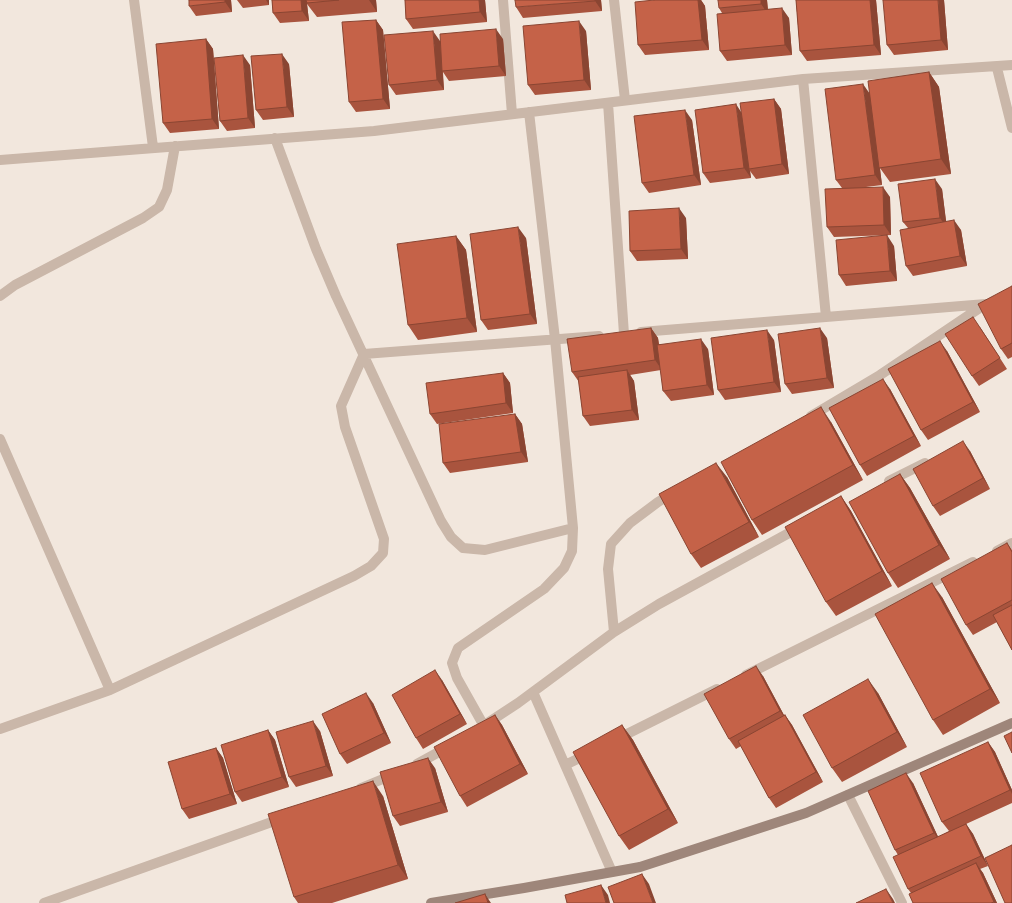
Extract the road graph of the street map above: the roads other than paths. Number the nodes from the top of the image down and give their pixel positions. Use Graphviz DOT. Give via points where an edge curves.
graph roads {
  1 [pos="134,0"];
  2 [pos="503,0"];
  3 [pos="614,0"];
  4 [pos="1012,65"];
  5 [pos="997,68"];
  6 [pos="803,79"];
  7 [pos="625,100"];
  8 [pos="608,103"];
  9 [pos="529,112"];
  10 [pos="512,114"];
  11 [pos="1012,128"];
  12 [pos="275,138"];
  13 [pos="175,146"];
  14 [pos="153,147"];
  15 [pos="0,160"];
  16 [pos="0,296"];
  17 [pos="826,317"];
  18 [pos="616,334"];
  19 [pos="555,339"];
  20 [pos="364,354"];
  21 [pos="799,423"];
  22 [pos="0,439"];
  23 [pos="937,457"];
  24 [pos="882,485"];
  25 [pos="685,487"];
  26 [pos="812,521"];
  27 [pos="573,528"];
  28 [pos="1012,543"];
  29 [pos="614,632"];
  30 [pos="110,690"];
  31 [pos="533,692"];
  32 [pos="1012,723"];
  33 [pos="0,729"];
  34 [pos="457,742"];
  35 [pos="565,765"];
  36 [pos="353,791"];
  37 [pos="848,795"];
  38 [pos="296,813"];
  39 [pos="612,872"];
  40 [pos="44,903"];
  41 [pos="431,903"];
  42 [pos="902,903"];
  1 -- 14 [label="street"];
  2 -- 10 [label="street"];
  3 -- 7 [label="street"];
  4 -- 5 [label="street"];
  5 -- 6 [label="street"];
  5 -- 11 [label="street"];
  6 -- 7 [label="street"];
  6 -- 17 [label="street"];
  7 -- 8 [label="street"];
  8 -- 9 [label="street"];
  8 -- 18 [label="street"];
  9 -- 10 [label="street"];
  9 -- 19 [label="street"];
  10 -- 12 [label="street" via="374,131"];
  12 -- 13 [label="street"];
  12 -- 20 [label="street" via="316,249"];
  13 -- 14 [label="street"];
  13 -- 16 [label="street" via="167,190 159,206 143,218 15,285"];
  14 -- 15 [label="street"];
  17 -- 18 [label="street"];
  17 -- 21 [label="street" via="989,302 880,375"];
  18 -- 19 [label="street"];
  19 -- 20 [label="street"];
  19 -- 27 [label="street"];
  20 -- 27 [label="street" via="441,521 450,537 463,548 491,549"];
  20 -- 30 [label="street" via="341,406 345,427 384,539 384,553 371,566 354,576"];
  22 -- 30 [label="street"];
  23 -- 24 [label="street"];
  25 -- 29 [label="street" via="658,502 630,523 611,544 608,569"];
  26 -- 29 [label="street" via="659,604"];
  27 -- 31 [label="street" via="572,551 564,568 544,589 458,648 452,663 480,728"];
  28 -- 35 [label="street"];
  29 -- 31 [label="street"];
  30 -- 33 [label="street"];
  31 -- 35 [label="street"];
  32 -- 37 [label="street"];
  34 -- 36 [label="street" via="406,769"];
  35 -- 39 [label="street"];
  37 -- 39 [label="street" via="806,813 640,867"];
  37 -- 42 [label="street"];
  38 -- 40 [label="street"];
  39 -- 41 [label="street"];
}
